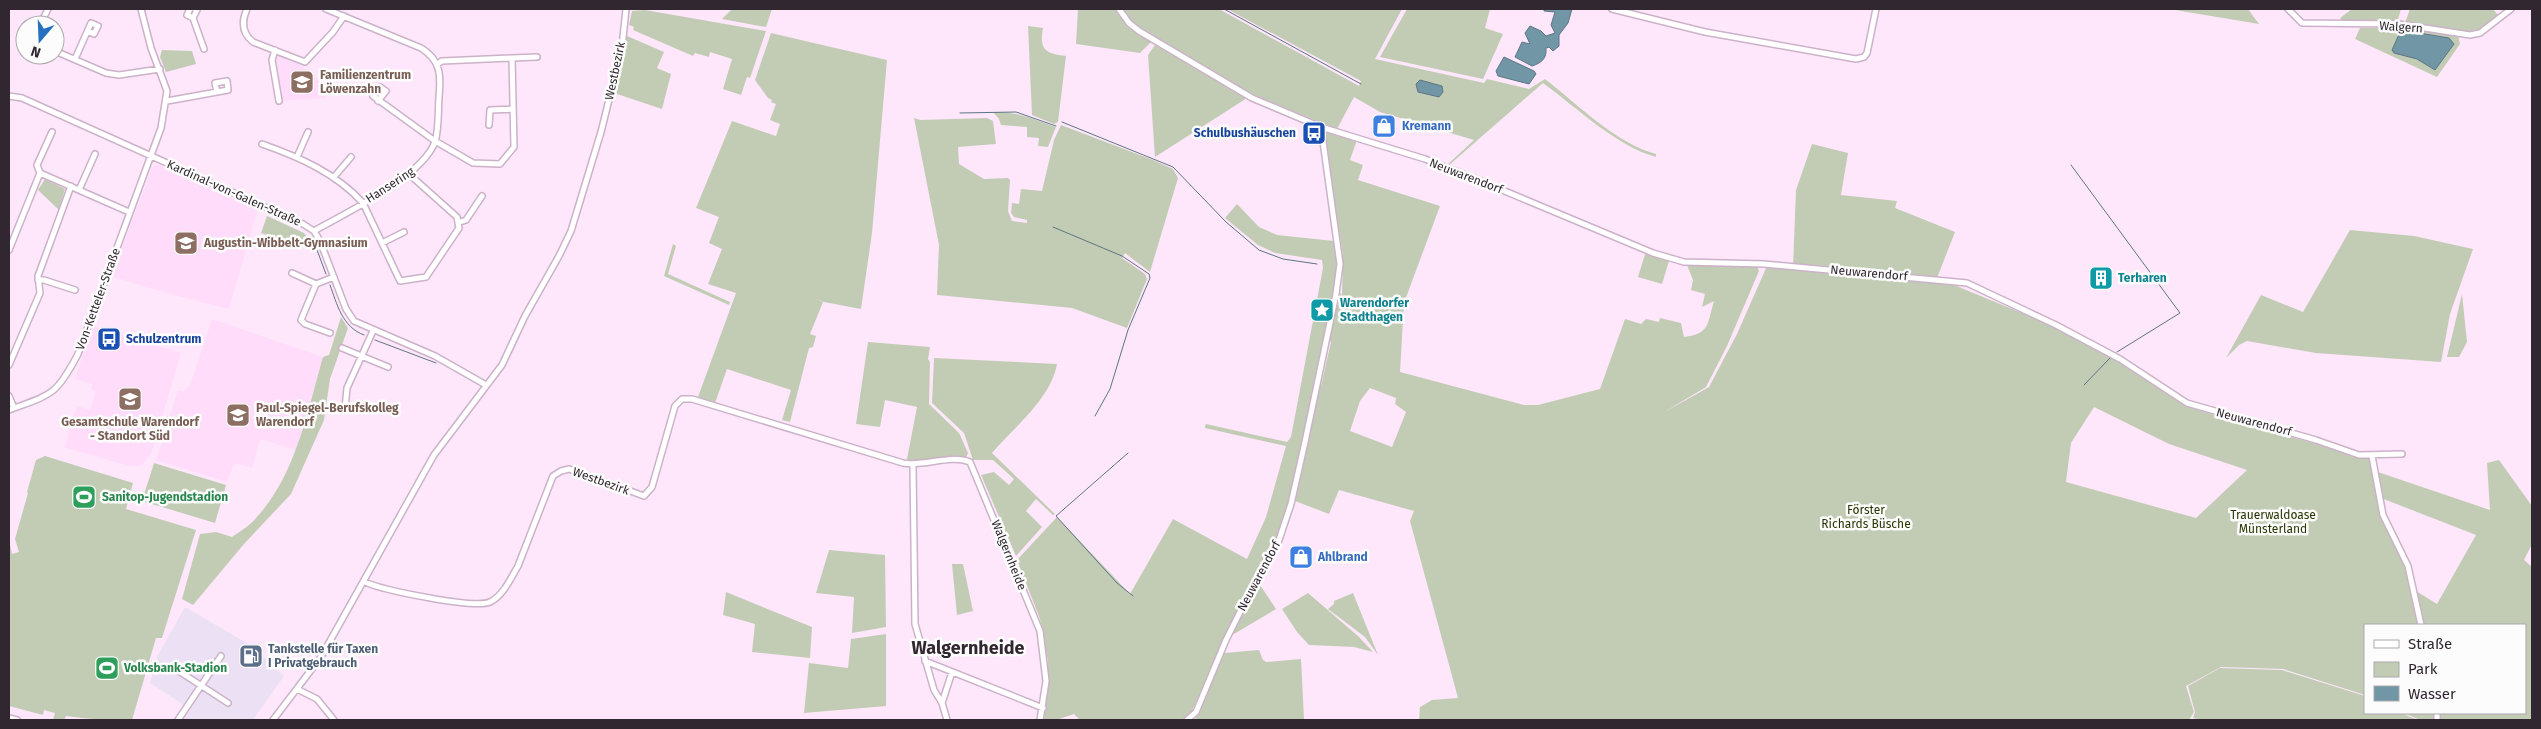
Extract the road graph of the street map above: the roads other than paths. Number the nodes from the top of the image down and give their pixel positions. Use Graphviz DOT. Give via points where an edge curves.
graph roads {
  1 [pos="142,9"];
  2 [pos="190,9"];
  3 [pos="195,9"];
  4 [pos="247,9"];
  5 [pos="326,9"];
  6 [pos="626,9"];
  7 [pos="1119,9"];
  8 [pos="1612,9"];
  9 [pos="1876,9"];
  10 [pos="2288,9"];
  11 [pos="2511,9"];
  12 [pos="344,16"];
  13 [pos="193,18"];
  14 [pos="88,31"];
  15 [pos="204,49"];
  16 [pos="275,50"];
  17 [pos="65,55"];
  18 [pos="537,57"];
  19 [pos="512,58"];
  20 [pos="75,59"];
  21 [pos="437,64"];
  22 [pos="160,69"];
  23 [pos="217,92"];
  24 [pos="9,96"];
  25 [pos="166,101"];
  26 [pos="378,101"];
  27 [pos="279,102"];
  28 [pos="513,109"];
  29 [pos="489,125"];
  30 [pos="1321,127"];
  31 [pos="52,132"];
  32 [pos="308,132"];
  33 [pos="435,141"];
  34 [pos="262,144"];
  35 [pos="95,154"];
  36 [pos="150,155"];
  37 [pos="297,157"];
  38 [pos="351,157"];
  39 [pos="40,173"];
  40 [pos="410,175"];
  41 [pos="334,177"];
  42 [pos="71,186"];
  43 [pos="79,190"];
  44 [pos="482,196"];
  45 [pos="363,203"];
  46 [pos="129,212"];
  47 [pos="460,222"];
  48 [pos="314,231"];
  49 [pos="404,232"];
  50 [pos="382,243"];
  51 [pos="9,250"];
  52 [pos="292,273"];
  53 [pos="334,277"];
  54 [pos="38,280"];
  55 [pos="316,284"];
  56 [pos="75,290"];
  57 [pos="373,331"];
  58 [pos="330,333"];
  59 [pos="342,348"];
  60 [pos="361,356"];
  61 [pos="9,365"];
  62 [pos="388,367"];
  63 [pos="486,385"];
  64 [pos="9,396"];
  65 [pos="345,408"];
  66 [pos="12,409"];
  67 [pos="2402,454"];
  68 [pos="2372,456"];
  69 [pos="903,463"];
  70 [pos="913,465"];
  71 [pos="365,582"];
  72 [pos="2421,624"];
  73 [pos="221,656"];
  74 [pos="925,661"];
  75 [pos="174,668"];
  76 [pos="952,672"];
  77 [pos="201,685"];
  78 [pos="297,690"];
  79 [pos="228,703"];
  80 [pos="942,703"];
  81 [pos="1043,708"];
  82 [pos="9,718"];
  83 [pos="17,720"];
  84 [pos="178,720"];
  85 [pos="273,720"];
  86 [pos="334,720"];
  87 [pos="947,720"];
  88 [pos="1040,720"];
  89 [pos="1187,720"];
  1 -- 22 [label="street" via="148,41"];
  2 -- 13 [label="street" via="187,15"];
  3 -- 13 [label="street"];
  4 -- 16 [label="street" via="242,20 246,36"];
  5 -- 12 [label="street"];
  6 -- 63 [label="street, Westbezirk" via="622,47 571,231 502,365"];
  7 -- 30 [label="street, Neuwarendorf" via="1139,31 1232,87"];
  8 -- 9 [label="street" via="1705,32 1856,59 1867,53"];
  10 -- 11 [label="street, Walgern" via="2302,24 2400,24 2470,35 2480,33"];
  12 -- 16 [label="street" via="334,32 305,62"];
  12 -- 21 [label="street" via="421,48 432,54"];
  13 -- 15 [label="street"];
  14 -- 20 [label="street"];
  16 -- 27 [label="street" via="272,60"];
  17 -- 20 [label="street"];
  18 -- 19 [label="street"];
  19 -- 21 [label="street" via="442,61"];
  19 -- 28 [label="street"];
  20 -- 22 [label="street" via="106,73 119,75"];
  21 -- 33 [label="street, Hansering" via="441,77"];
  22 -- 25 [label="street" via="167,91"];
  23 -- 25 [label="street"];
  24 -- 36 [label="street, Kardinal-von-Galen-Straße" via="22,98"];
  25 -- 36 [label="street" via="161,128"];
  26 -- 33 [label="street"];
  28 -- 29 [label="street" via="490,110"];
  28 -- 33 [label="street" via="514,147 500,164 473,163"];
  30 -- 68 [label="street, Neuwarendorf" via="1425,159 1645,250 1684,262 1764,264 1967,283 2118,357 2187,403 2351,453"];
  30 -- 89 [label="street, Neuwarendorf" via="1340,264 1293,495 1277,546 1230,632 1196,712"];
  31 -- 39 [label="street" via="37,165"];
  32 -- 37 [label="street"];
  33 -- 40 [label="street, Hansering" via="426,158"];
  34 -- 37 [label="street"];
  35 -- 43 [label="street"];
  36 -- 46 [label="street, Von-Ketteler-Straße"];
  36 -- 48 [label="street, Kardinal-von-Galen-Straße" via="291,217"];
  37 -- 41 [label="street"];
  38 -- 41 [label="street"];
  39 -- 42 [label="street"];
  39 -- 51 [label="street"];
  40 -- 45 [label="street, Hansering"];
  40 -- 47 [label="street"];
  41 -- 45 [label="street"];
  42 -- 43 [label="street"];
  42 -- 54 [label="street"];
  43 -- 46 [label="street"];
  44 -- 47 [label="street" via="466,220"];
  45 -- 48 [label="street, Hansering"];
  45 -- 50 [label="street"];
  46 -- 66 [label="street, Von-Ketteler-Straße" via="78,354 63,382 49,394"];
  47 -- 50 [label="street" via="426,277 400,281"];
  48 -- 53 [label="street, Kardinal-von-Galen-Straße"];
  49 -- 50 [label="street"];
  52 -- 55 [label="street"];
  53 -- 55 [label="street"];
  53 -- 57 [label="street, Kardinal-von-Galen-Straße" via="354,321"];
  54 -- 56 [label="street"];
  54 -- 61 [label="street" via="40,293"];
  55 -- 58 [label="street" via="302,320 304,324"];
  57 -- 60 [label="street"];
  57 -- 63 [label="street, Kardinal-von-Galen-Straße" via="435,356"];
  59 -- 60 [label="street"];
  60 -- 62 [label="street"];
  60 -- 65 [label="street" via="347,388"];
  63 -- 71 [label="street, Westbezirk" via="428,464"];
  64 -- 66 [label="street"];
  67 -- 68 [label="street, Neuwarendorf"];
  68 -- 72 [label="street" via="2383,515 2408,566"];
  69 -- 70 [label="street, Walgernheide"];
  69 -- 71 [label="street, Westbezirk" via="687,398 675,406 652,487 644,496 578,471 566,469 554,476 518,566 494,600 487,604 473,604 406,593"];
  70 -- 74 [label="street" via="915,624"];
  70 -- 81 [label="street, Walgernheide" via="950,460 970,462 1040,631 1046,681"];
  71 -- 78 [label="street, Westbezirk" via="317,664"];
  73 -- 77 [label="street"];
  74 -- 76 [label="street"];
  74 -- 80 [label="street" via="934,690"];
  75 -- 77 [label="street"];
  76 -- 80 [label="street"];
  76 -- 81 [label="street"];
  77 -- 79 [label="street"];
  77 -- 84 [label="street"];
  78 -- 85 [label="street, Westbezirk"];
  78 -- 86 [label="street" via="317,699"];
  80 -- 87 [label="street"];
  81 -- 88 [label="street, Walgernheide"];
  82 -- 83 [label="street"];
}
